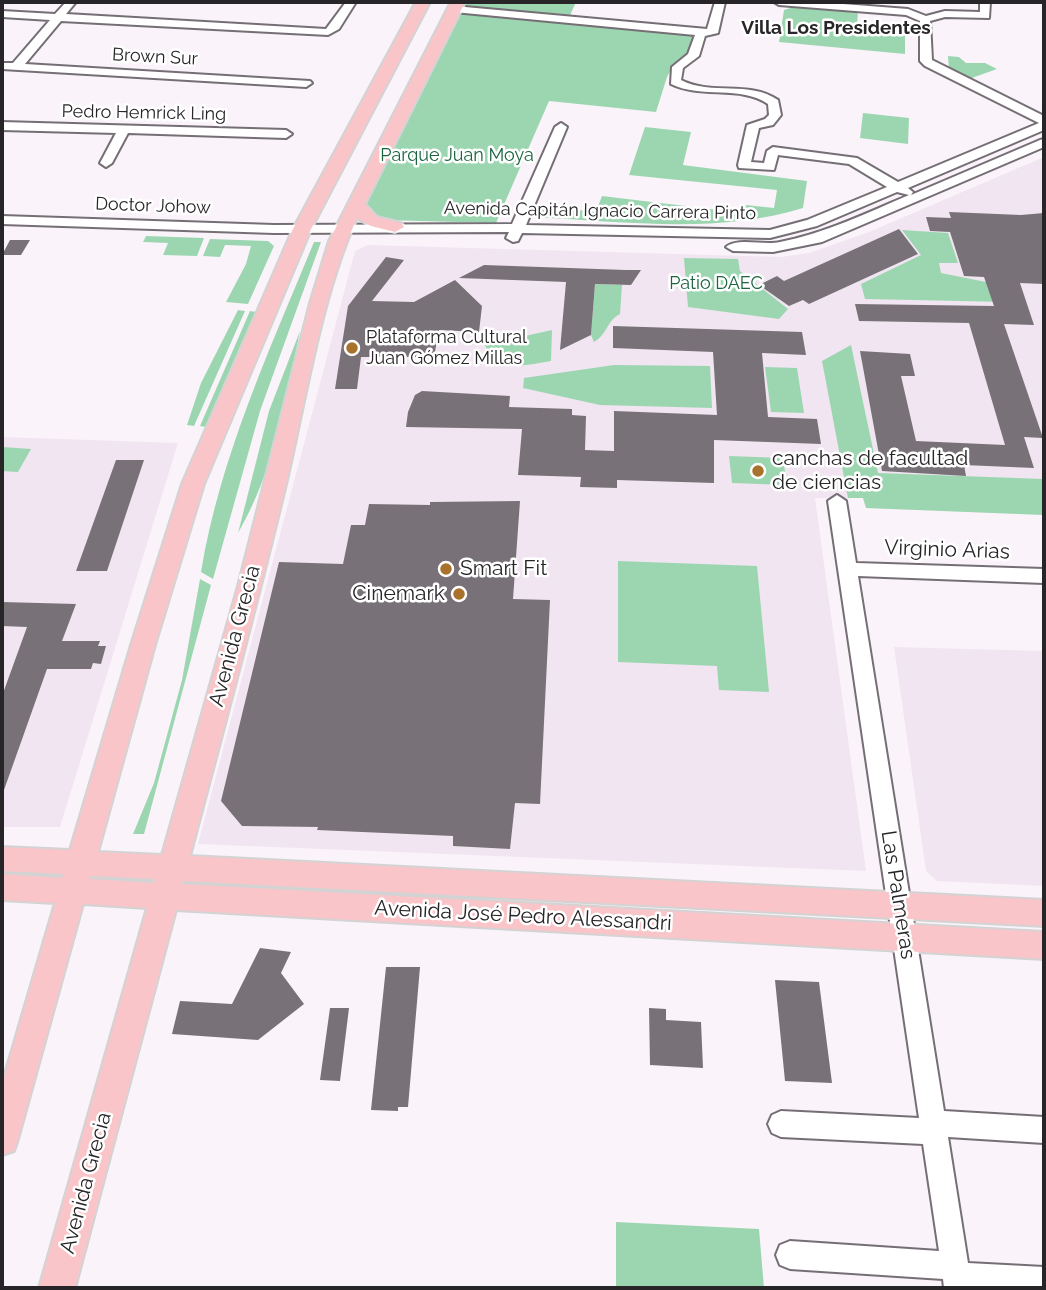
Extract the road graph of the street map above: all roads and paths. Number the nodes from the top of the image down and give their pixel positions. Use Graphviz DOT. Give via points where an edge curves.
graph roads {
  1 [pos="71,2"];
  2 [pos="351,2"];
  3 [pos="424,2"];
  4 [pos="720,2"];
  5 [pos="985,2"];
  6 [pos="786,5"];
  7 [pos="882,5"];
  8 [pos="456,6"];
  9 [pos="2,13"];
  10 [pos="58,17"];
  11 [pos="925,19"];
  12 [pos="701,32"];
  13 [pos="2,66"];
  14 [pos="16,67"];
  15 [pos="306,83"];
  16 [pos="1044,123"];
  17 [pos="561,127"];
  18 [pos="4,130"];
  19 [pos="124,130"];
  20 [pos="286,134"];
  21 [pos="1044,143"];
  22 [pos="106,163"];
  23 [pos="897,187"];
  24 [pos="916,197"];
  25 [pos="356,203"];
  26 [pos="2,220"];
  27 [pos="395,226"];
  28 [pos="302,229"];
  29 [pos="343,230"];
  30 [pos="515,234"];
  31 [pos="837,501"];
  32 [pos="848,569"];
  33 [pos="1044,576"];
  34 [pos="2,859"];
  35 [pos="77,877"];
  36 [pos="169,882"];
  37 [pos="2,887"];
  38 [pos="899,907"];
  39 [pos="1044,914"];
  40 [pos="904,938"];
  41 [pos="1044,946"];
  42 [pos="780,1124"];
  43 [pos="933,1127"];
  44 [pos="1044,1130"];
  45 [pos="2,1139"];
  46 [pos="790,1255"];
  47 [pos="956,1277"];
  48 [pos="1044,1282"];
  49 [pos="57,1288"];
  1 -- 10 [label="street"];
  2 -- 10 [label="street" via="328,32"];
  3 -- 28 [label="main road"];
  4 -- 12 [label="street" via="712,33"];
  5 -- 11 [label="street" via="985,16 945,14"];
  6 -- 7 [label="street"];
  7 -- 11 [label="street"];
  8 -- 12 [label="street"];
  8 -- 25 [label="main road, Avenida Grecia"];
  9 -- 10 [label="street"];
  10 -- 14 [label="street"];
  11 -- 16 [label="street" via="929,64"];
  12 -- 23 [label="street" via="693,56 678,66 675,82 687,88 761,95 775,103 775,115 769,122 753,125 744,164 769,167 773,151 847,160"];
  13 -- 14 [label="street, Brown Sur"];
  14 -- 15 [label="street, Brown Sur"];
  16 -- 23 [label="street, Avenida Capitán Ignacio Carrera Pinto"];
  17 -- 30 [label="street"];
  18 -- 19 [label="street, Pedro Hemrick Ling"];
  19 -- 20 [label="street, Pedro Hemrick Ling"];
  19 -- 22 [label="street"];
  21 -- 24 [label="street, Avenida Capitán Ignacio Carrera Pinto"];
  23 -- 24 [label="street"];
  23 -- 30 [label="street, Avenida Capitán Ignacio Carrera Pinto" via="805,226 770,234"];
  24 -- 30 [label="street, Avenida Capitán Ignacio Carrera Pinto" via="817,239 786,246"];
  25 -- 27 [label="main road" via="367,218"];
  25 -- 29 [label="main road, Avenida Grecia"];
  26 -- 28 [label="street, Doctor Johow"];
  27 -- 29 [label="street, Avenida Capitán Ignacio Carrera Pinto"];
  27 -- 30 [label="street, Avenida Capitán Ignacio Carrera Pinto"];
  28 -- 29 [label="street, Avenida Capitán Ignacio Carrera Pinto"];
  28 -- 35 [label="main road" via="193,484"];
  29 -- 30 [label="street, Avenida Capitán Ignacio Carrera Pinto"];
  29 -- 36 [label="main road, Avenida Grecia" via="316,316 250,586"];
  31 -- 32 [label="street, Las Palmeras"];
  32 -- 33 [label="street, Virginio Arias"];
  32 -- 38 [label="street, Las Palmeras"];
  34 -- 35 [label="main road, Avenida José Pedro Alessandri"];
  35 -- 36 [label="main road, Avenida José Pedro Alessandri"];
  35 -- 37 [label="main road, Avenida José Pedro Alessandri"];
  35 -- 45 [label="main road"];
  36 -- 38 [label="main road, Avenida José Pedro Alessandri"];
  36 -- 40 [label="main road, Avenida José Pedro Alessandri"];
  36 -- 49 [label="main road, Avenida Grecia"];
  38 -- 39 [label="main road, Avenida José Pedro Alessandri"];
  38 -- 40 [label="street, Las Palmeras"];
  40 -- 41 [label="main road, Avenida José Pedro Alessandri"];
  40 -- 43 [label="street, Las Palmeras"];
  42 -- 43 [label="street"];
  43 -- 44 [label="street"];
  43 -- 47 [label="street, Las Palmeras"];
  46 -- 47 [label="street"];
  47 -- 48 [label="street"];
}
